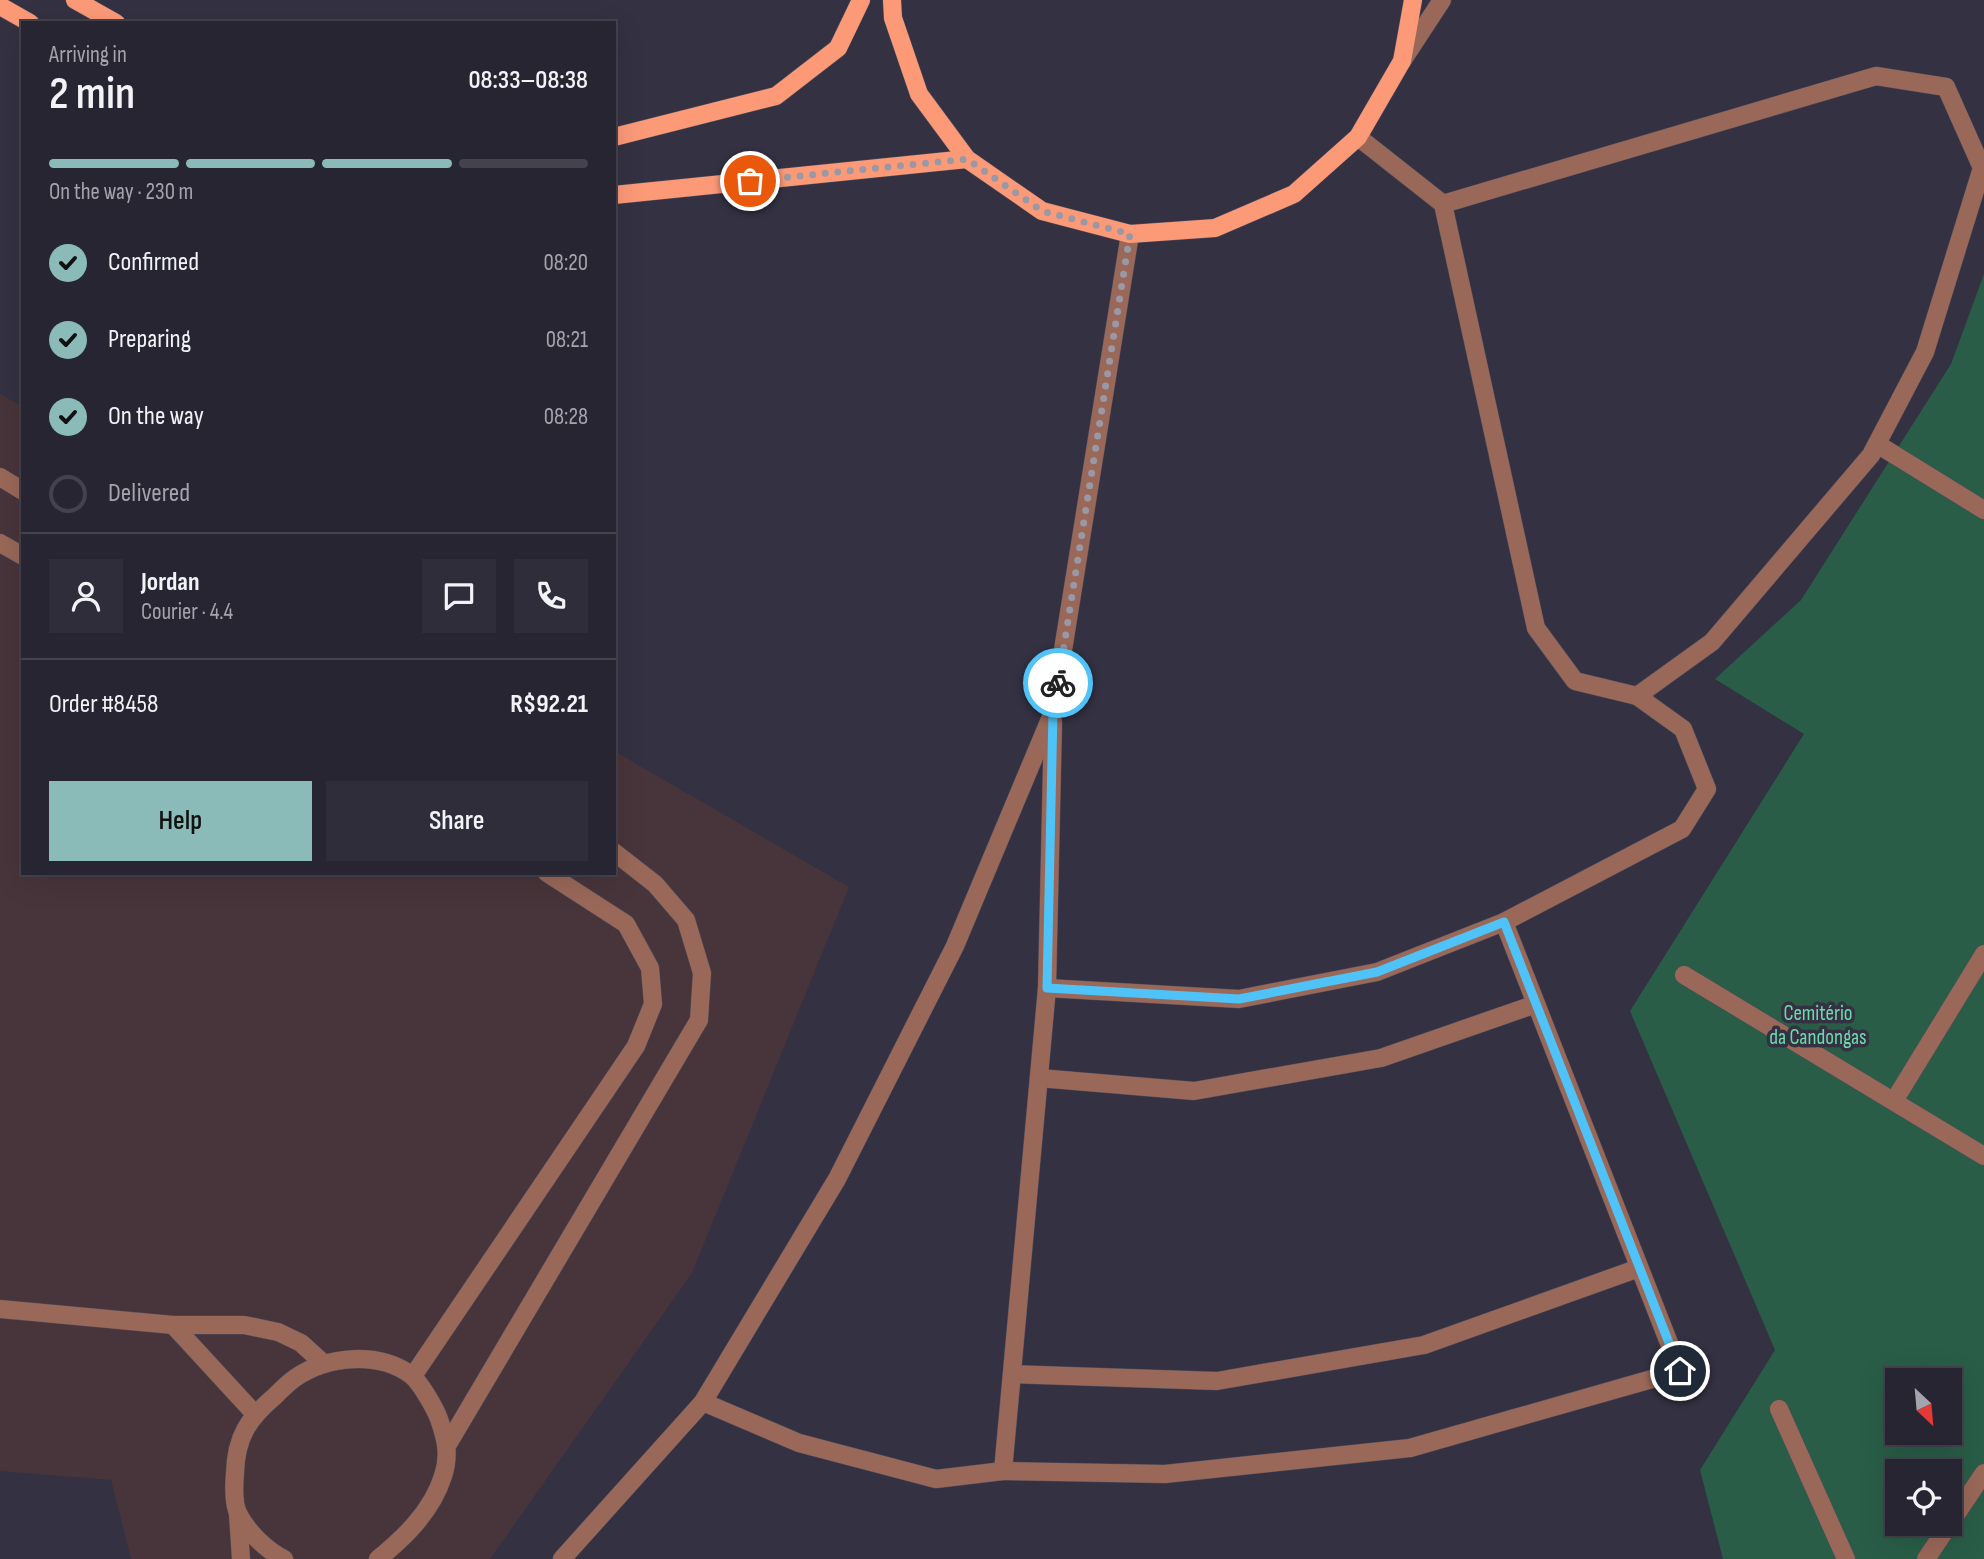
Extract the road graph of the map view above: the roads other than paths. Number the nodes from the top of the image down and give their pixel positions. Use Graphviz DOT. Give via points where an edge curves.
graph roads {
  1 [pos="75,0"];
  2 [pos="861,0"];
  3 [pos="892,0"];
  4 [pos="1413,0"];
  5 [pos="1442,0"];
  6 [pos="0,6"];
  7 [pos="26,21"];
  8 [pos="112,21"];
  9 [pos="1402,61"];
  10 [pos="616,136"];
  11 [pos="1358,137"];
  12 [pos="967,159"];
  13 [pos="616,195"];
  14 [pos="1443,204"];
  15 [pos="1130,234"];
  16 [pos="1878,444"];
  17 [pos="0,477"];
  18 [pos="21,490"];
  19 [pos="1984,510"];
  20 [pos="0,543"];
  21 [pos="21,555"];
  22 [pos="1637,696"];
  23 [pos="1053,712"];
  24 [pos="616,854"];
  25 [pos="551,875"];
  26 [pos="1504,922"];
  27 [pos="1984,954"];
  28 [pos="1684,975"];
  29 [pos="1047,988"];
  30 [pos="1536,1004"];
  31 [pos="1039,1078"];
  32 [pos="1894,1101"];
  33 [pos="1984,1156"];
  34 [pos="1639,1268"];
  35 [pos="0,1309"];
  36 [pos="173,1325"];
  37 [pos="324,1364"];
  38 [pos="1012,1374"];
  39 [pos="413,1376"];
  40 [pos="703,1402"];
  41 [pos="1779,1409"];
  42 [pos="254,1413"];
  43 [pos="448,1444"];
  44 [pos="1003,1471"];
  45 [pos="1984,1473"];
  46 [pos="238,1514"];
  47 [pos="241,1559"];
  48 [pos="284,1559"];
  49 [pos="378,1559"];
  50 [pos="562,1559"];
  51 [pos="1846,1559"];
  52 [pos="1926,1559"];
  1 -- 8 [label="main road"];
  2 -- 10 [label="main road" via="838,48 776,96"];
  3 -- 12 [label="main road" via="893,19 919,94"];
  4 -- 9 [label="main road"];
  5 -- 9 [label="street"];
  6 -- 7 [label="main road"];
  9 -- 11 [label="main road"];
  11 -- 14 [label="street"];
  11 -- 15 [label="main road" via="1294,194 1215,228"];
  12 -- 13 [label="main road"];
  12 -- 15 [label="main road" via="1042,211"];
  14 -- 16 [label="street" via="1876,76 1946,87 1982,168 1925,352"];
  14 -- 22 [label="street" via="1536,628 1575,681"];
  15 -- 23 [label="street"];
  16 -- 19 [label="street"];
  16 -- 22 [label="street" via="1712,642"];
  17 -- 18 [label="street"];
  20 -- 21 [label="street"];
  22 -- 26 [label="street" via="1683,729 1707,789 1682,829"];
  23 -- 29 [label="street"];
  23 -- 40 [label="street" via="937,983 837,1179"];
  24 -- 43 [label="street" via="655,884 686,920 702,972 699,1020"];
  25 -- 39 [label="street" via="626,924 650,968 653,1004 636,1046"];
  26 -- 29 [label="street" via="1377,972 1239,999"];
  26 -- 30 [label="street"];
  27 -- 32 [label="street"];
  28 -- 32 [label="street"];
  29 -- 31 [label="street"];
  30 -- 31 [label="street" via="1381,1058 1194,1091"];
  30 -- 34 [label="street"];
  31 -- 38 [label="street"];
  32 -- 33 [label="street"];
  34 -- 38 [label="street" via="1424,1345 1217,1381"];
  34 -- 44 [label="street" via="1680,1371 1410,1448 1165,1474"];
  35 -- 36 [label="street"];
  36 -- 37 [label="street" via="244,1325 278,1332 301,1343"];
  36 -- 42 [label="street"];
  37 -- 39 [label="street" via="355,1359 390,1363"];
  37 -- 42 [label="street" via="295,1378"];
  38 -- 44 [label="street"];
  39 -- 43 [label="street" via="436,1411"];
  40 -- 44 [label="street" via="799,1443 936,1479"];
  40 -- 50 [label="street"];
  41 -- 51 [label="street"];
  42 -- 46 [label="street" via="235,1463"];
  43 -- 49 [label="street" via="444,1475 428,1507 401,1541"];
  45 -- 52 [label="street"];
  46 -- 47 [label="street"];
  46 -- 48 [label="street" via="268,1551"];
}
